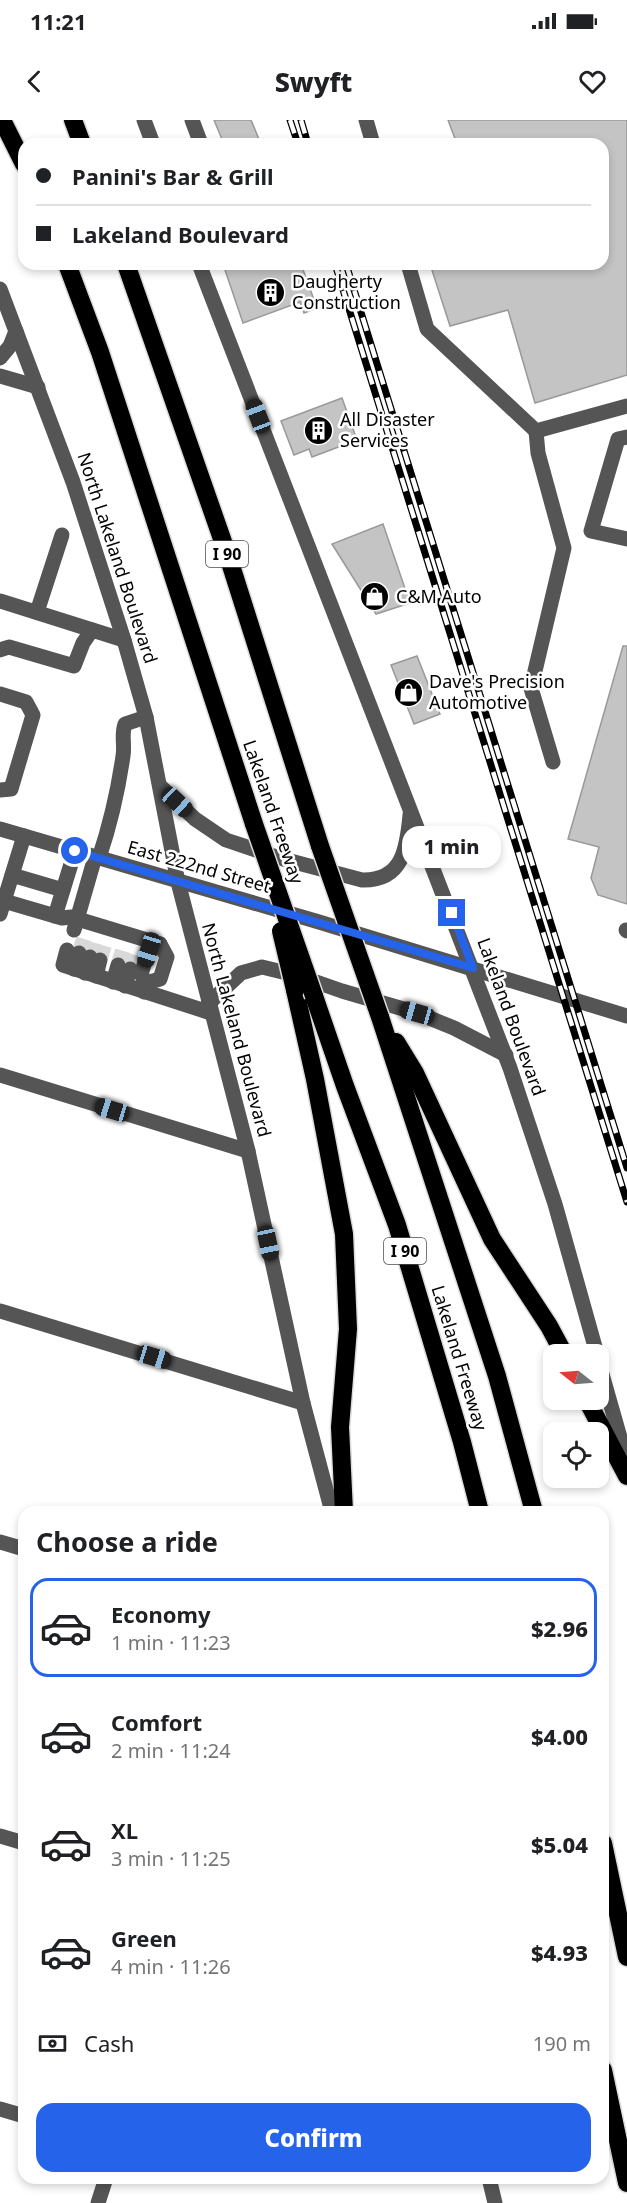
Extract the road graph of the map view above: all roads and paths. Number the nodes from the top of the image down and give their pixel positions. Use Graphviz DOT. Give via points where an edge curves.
graph roads {
  1 [pos="2,120"];
  2 [pos="13,120"];
  3 [pos="73,120"];
  4 [pos="84,120"];
  5 [pos="144,120"];
  6 [pos="192,120"];
  7 [pos="366,120"];
  8 [pos="20,138"];
  9 [pos="80,138"];
  10 [pos="88,138"];
  11 [pos="151,138"];
  12 [pos="199,138"];
  13 [pos="372,138"];
  14 [pos="18,152"];
  15 [pos="69,270"];
  16 [pos="128,270"];
  17 [pos="201,270"];
  18 [pos="410,270"];
  19 [pos="0,289"];
  20 [pos="16,331"];
  21 [pos="0,358"];
  22 [pos="0,376"];
  23 [pos="38,387"];
  24 [pos="627,406"];
  25 [pos="536,431"];
  26 [pos="627,436"];
  27 [pos="62,535"];
  28 [pos="627,539"];
  29 [pos="0,601"];
  30 [pos="38,612"];
  31 [pos="92,630"];
  32 [pos="124,640"];
  33 [pos="0,650"];
  34 [pos="0,694"];
  35 [pos="146,717"];
  36 [pos="553,762"];
  37 [pos="160,786"];
  38 [pos="0,790"];
  39 [pos="411,810"];
  40 [pos="254,824"];
  41 [pos="0,829"];
  42 [pos="24,836"];
  43 [pos="75,851"];
  44 [pos="97,858"];
  45 [pos="12,875"];
  46 [pos="178,882"];
  47 [pos="63,890"];
  48 [pos="3,899"];
  49 [pos="55,916"];
  50 [pos="92,929"];
  51 [pos="124,967"];
  52 [pos="473,968"];
  53 [pos="85,972"];
  54 [pos="119,984"];
  55 [pos="145,988"];
  56 [pos="209,1008"];
  57 [pos="627,1016"];
  58 [pos="380,1017"];
  59 [pos="506,1055"];
  60 [pos="0,1075"];
  61 [pos="248,1152"];
  62 [pos="0,1311"];
  63 [pos="559,1344"];
  64 [pos="594,1344"];
  65 [pos="609,1399"];
  66 [pos="303,1403"];
  67 [pos="592,1410"];
  68 [pos="627,1462"];
  69 [pos="627,1476"];
  70 [pos="330,1506"];
  71 [pos="344,1506"];
  72 [pos="478,1506"];
  73 [pos="532,1506"];
  74 [pos="0,1542"];
  75 [pos="18,1548"];
  76 [pos="0,1836"];
  77 [pos="18,1841"];
  78 [pos="609,1872"];
  79 [pos="627,1958"];
  80 [pos="609,2098"];
  81 [pos="0,2109"];
  82 [pos="18,2114"];
  83 [pos="627,2183"];
  84 [pos="104,2184"];
  85 [pos="490,2184"];
  86 [pos="98,2203"];
  87 [pos="495,2203"];
  1 -- 14 [label="highway"];
  2 -- 8 [label="highway"];
  3 -- 9 [label="highway"];
  4 -- 10 [label="highway"];
  5 -- 11 [label="street"];
  6 -- 12 [label="street"];
  7 -- 13 [label="street"];
  15 -- 40 [label="highway, Lakeland Freeway / I 90" via="100,352"];
  16 -- 58 [label="highway, Lakeland Freeway / I 90, bridge" via="228,556 320,846"];
  17 -- 39 [label="street, Lakeland Boulevard"];
  18 -- 25 [label="street" via="428,330"];
  19 -- 20 [label="street, North Lakeland Boulevard"];
  20 -- 21 [label="street"];
  20 -- 23 [label="street, North Lakeland Boulevard"];
  22 -- 23 [label="street"];
  23 -- 32 [label="street, North Lakeland Boulevard"];
  24 -- 25 [label="street"];
  25 -- 36 [label="street" via="538,453 564,548 531,688"];
  26 -- 28 [label="street" via="618,439 591,531"];
  27 -- 30 [label="street"];
  29 -- 30 [label="street"];
  30 -- 31 [label="street"];
  31 -- 32 [label="street"];
  31 -- 33 [label="street" via="74,666 9,647"];
  32 -- 35 [label="street, North Lakeland Boulevard"];
  34 -- 38 [label="street" via="26,702 33,715 11,789"];
  35 -- 37 [label="street, North Lakeland Boulevard"];
  35 -- 44 [label="street" via="125,724 121,771 108,831"];
  37 -- 39 [label="street" via="195,819 226,840 362,880 374,880 394,870 409,834"];
  37 -- 46 [label="street, North Lakeland Boulevard"];
  39 -- 52 [label="street, Lakeland Boulevard"];
  40 -- 71 [label="highway, bridge" via="315,1079 344,1234 348,1329 340,1427"];
  40 -- 72 [label="highway, Lakeland Freeway / I 90, bridge" via="397,1224"];
  41 -- 42 [label="street, East 222nd Street"];
  42 -- 43 [label="street, East 222nd Street"];
  42 -- 45 [label="street"];
  43 -- 44 [label="street, East 222nd Street"];
  43 -- 47 [label="street"];
  44 -- 46 [label="street, East 222nd Street"];
  44 -- 50 [label="street"];
  45 -- 47 [label="street"];
  45 -- 48 [label="street"];
  46 -- 52 [label="street, East 222nd Street"];
  46 -- 56 [label="street, North Lakeland Boulevard"];
  47 -- 49 [label="street"];
  48 -- 49 [label="street"];
  49 -- 50 [label="street"];
  50 -- 55 [label="street" via="132,941 160,944 149,950 141,974"];
  51 -- 54 [label="street"];
  52 -- 57 [label="street, East 222nd Street"];
  52 -- 59 [label="street, Lakeland Boulevard"];
  53 -- 53 [label="street" via="63,965 84,955"];
  53 -- 54 [label="street"];
  54 -- 55 [label="street"];
  55 -- 56 [label="street"];
  56 -- 59 [label="street" via="241,973 262,967 417,1013"];
  56 -- 61 [label="street, North Lakeland Boulevard"];
  58 -- 63 [label="highway" via="416,1073 492,1239"];
  58 -- 73 [label="highway, Lakeland Freeway / I 90" via="497,1376"];
  59 -- 64 [label="street, Lakeland Boulevard" via="555,1204"];
  60 -- 61 [label="street"];
  61 -- 66 [label="street, North Lakeland Boulevard"];
  62 -- 66 [label="street"];
  65 -- 68 [label="street"];
  66 -- 70 [label="street, North Lakeland Boulevard"];
  67 -- 69 [label="highway"];
  74 -- 75 [label="street"];
  76 -- 77 [label="street"];
  78 -- 79 [label="highway"];
  80 -- 83 [label="highway"];
  81 -- 82 [label="street"];
  84 -- 86 [label="street"];
  85 -- 87 [label="street"];
}
